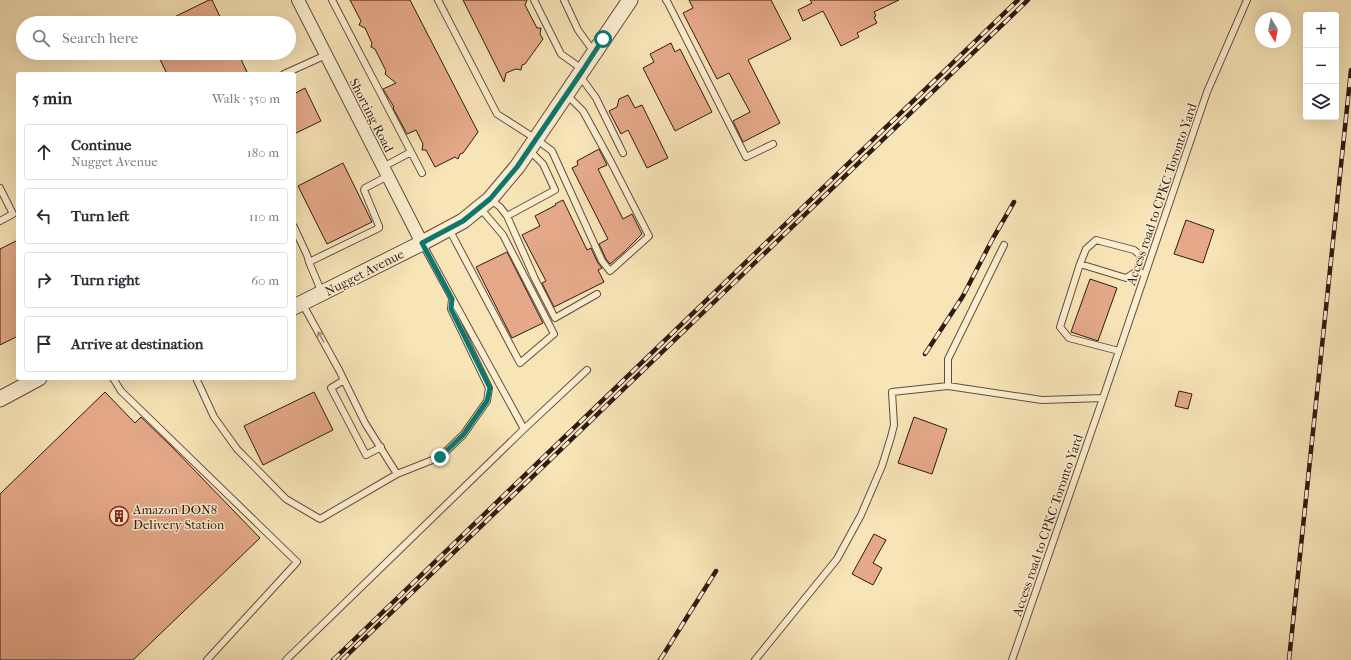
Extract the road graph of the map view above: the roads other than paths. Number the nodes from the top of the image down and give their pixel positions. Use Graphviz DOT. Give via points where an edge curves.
graph roads {
  1 [pos="298,0"];
  2 [pos="332,0"];
  3 [pos="438,0"];
  4 [pos="534,0"];
  5 [pos="564,0"];
  6 [pos="630,0"];
  7 [pos="666,0"];
  8 [pos="1247,0"];
  9 [pos="594,52"];
  10 [pos="326,55"];
  11 [pos="288,72"];
  12 [pos="582,73"];
  13 [pos="566,95"];
  14 [pos="532,144"];
  15 [pos="773,144"];
  16 [pos="411,152"];
  17 [pos="623,153"];
  18 [pos="385,172"];
  19 [pos="422,173"];
  20 [pos="0,188"];
  21 [pos="485,203"];
  22 [pos="507,216"];
  23 [pos="0,221"];
  24 [pos="449,229"];
  25 [pos="296,231"];
  26 [pos="422,243"];
  27 [pos="1004,245"];
  28 [pos="309,262"];
  29 [pos="1080,264"];
  30 [pos="1137,271"];
  31 [pos="1145,274"];
  32 [pos="322,293"];
  33 [pos="597,294"];
  34 [pos="452,299"];
  35 [pos="298,305"];
  36 [pos="1119,351"];
  37 [pos="587,370"];
  38 [pos="35,380"];
  39 [pos="114,380"];
  40 [pos="197,380"];
  41 [pos="344,380"];
  42 [pos="948,386"];
  43 [pos="0,398"];
  44 [pos="1103,398"];
  45 [pos="524,429"];
  46 [pos="381,446"];
  47 [pos="397,474"];
  48 [pos="207,660"];
  49 [pos="286,660"];
  50 [pos="755,660"];
  51 [pos="1012,660"];
  1 -- 10 [label="street, Shorting Road"];
  2 -- 16 [label="lane"];
  3 -- 14 [label="lane" via="497,114"];
  4 -- 12 [label="lane" via="561,54"];
  5 -- 9 [label="lane" via="578,30"];
  6 -- 9 [label="street, Nugget Avenue"];
  7 -- 15 [label="lane" via="746,157"];
  8 -- 31 [label="lane, Access road to CPKC Toronto Yard" via="1207,92"];
  9 -- 12 [label="street, Nugget Avenue"];
  10 -- 11 [label="lane"];
  10 -- 18 [label="street, Shorting Road"];
  12 -- 13 [label="street, Nugget Avenue"];
  12 -- 17 [label="lane"];
  13 -- 14 [label="street, Nugget Avenue"];
  13 -- 14 [label="lane" via="583,111 649,236 610,271 602,261 552,151"];
  14 -- 21 [label="street, Nugget Avenue" via="517,167"];
  14 -- 22 [label="lane" via="555,190"];
  16 -- 18 [label="lane"];
  16 -- 19 [label="lane"];
  18 -- 26 [label="street, Shorting Road"];
  18 -- 28 [label="lane" via="364,190 379,228"];
  20 -- 23 [label="lane" via="13,214"];
  21 -- 22 [label="lane" via="500,207"];
  21 -- 24 [label="street, Nugget Avenue"];
  21 -- 24 [label="lane" via="554,334 520,363"];
  22 -- 33 [label="lane" via="555,318"];
  24 -- 26 [label="street, Nugget Avenue"];
  25 -- 28 [label="lane"];
  26 -- 32 [label="street, Nugget Avenue"];
  26 -- 34 [label="lane"];
  27 -- 42 [label="lane" via="948,359"];
  28 -- 32 [label="lane"];
  29 -- 30 [label="lane" via="1126,278"];
  29 -- 30 [label="lane" via="1086,249 1096,240 1134,250 1141,256"];
  29 -- 36 [label="lane" via="1060,327 1069,338"];
  30 -- 31 [label="lane"];
  31 -- 36 [label="lane, Access road to CPKC Toronto Yard"];
  32 -- 35 [label="street, Nugget Avenue"];
  34 -- 45 [label="lane"];
  34 -- 47 [label="lane" via="451,309 490,388 487,401 463,435 440,457"];
  41 -- 35 [label="lane, one-way"];
  36 -- 44 [label="lane, Access road to CPKC Toronto Yard"];
  37 -- 45 [label="lane"];
  38 -- 43 [label="street"];
  39 -- 48 [label="lane" via="121,391 297,562"];
  40 -- 47 [label="lane" via="214,417 237,449 286,499 320,519"];
  41 -- 46 [label="lane" via="365,423"];
  41 -- 46 [label="lane" via="331,388 366,455"];
  42 -- 44 [label="lane" via="1042,400"];
  42 -- 50 [label="lane" via="892,392 894,425 891,438 861,515 837,559"];
  44 -- 51 [label="lane, Access road to CPKC Toronto Yard"];
  45 -- 49 [label="lane"];
  46 -- 47 [label="lane"];
}
